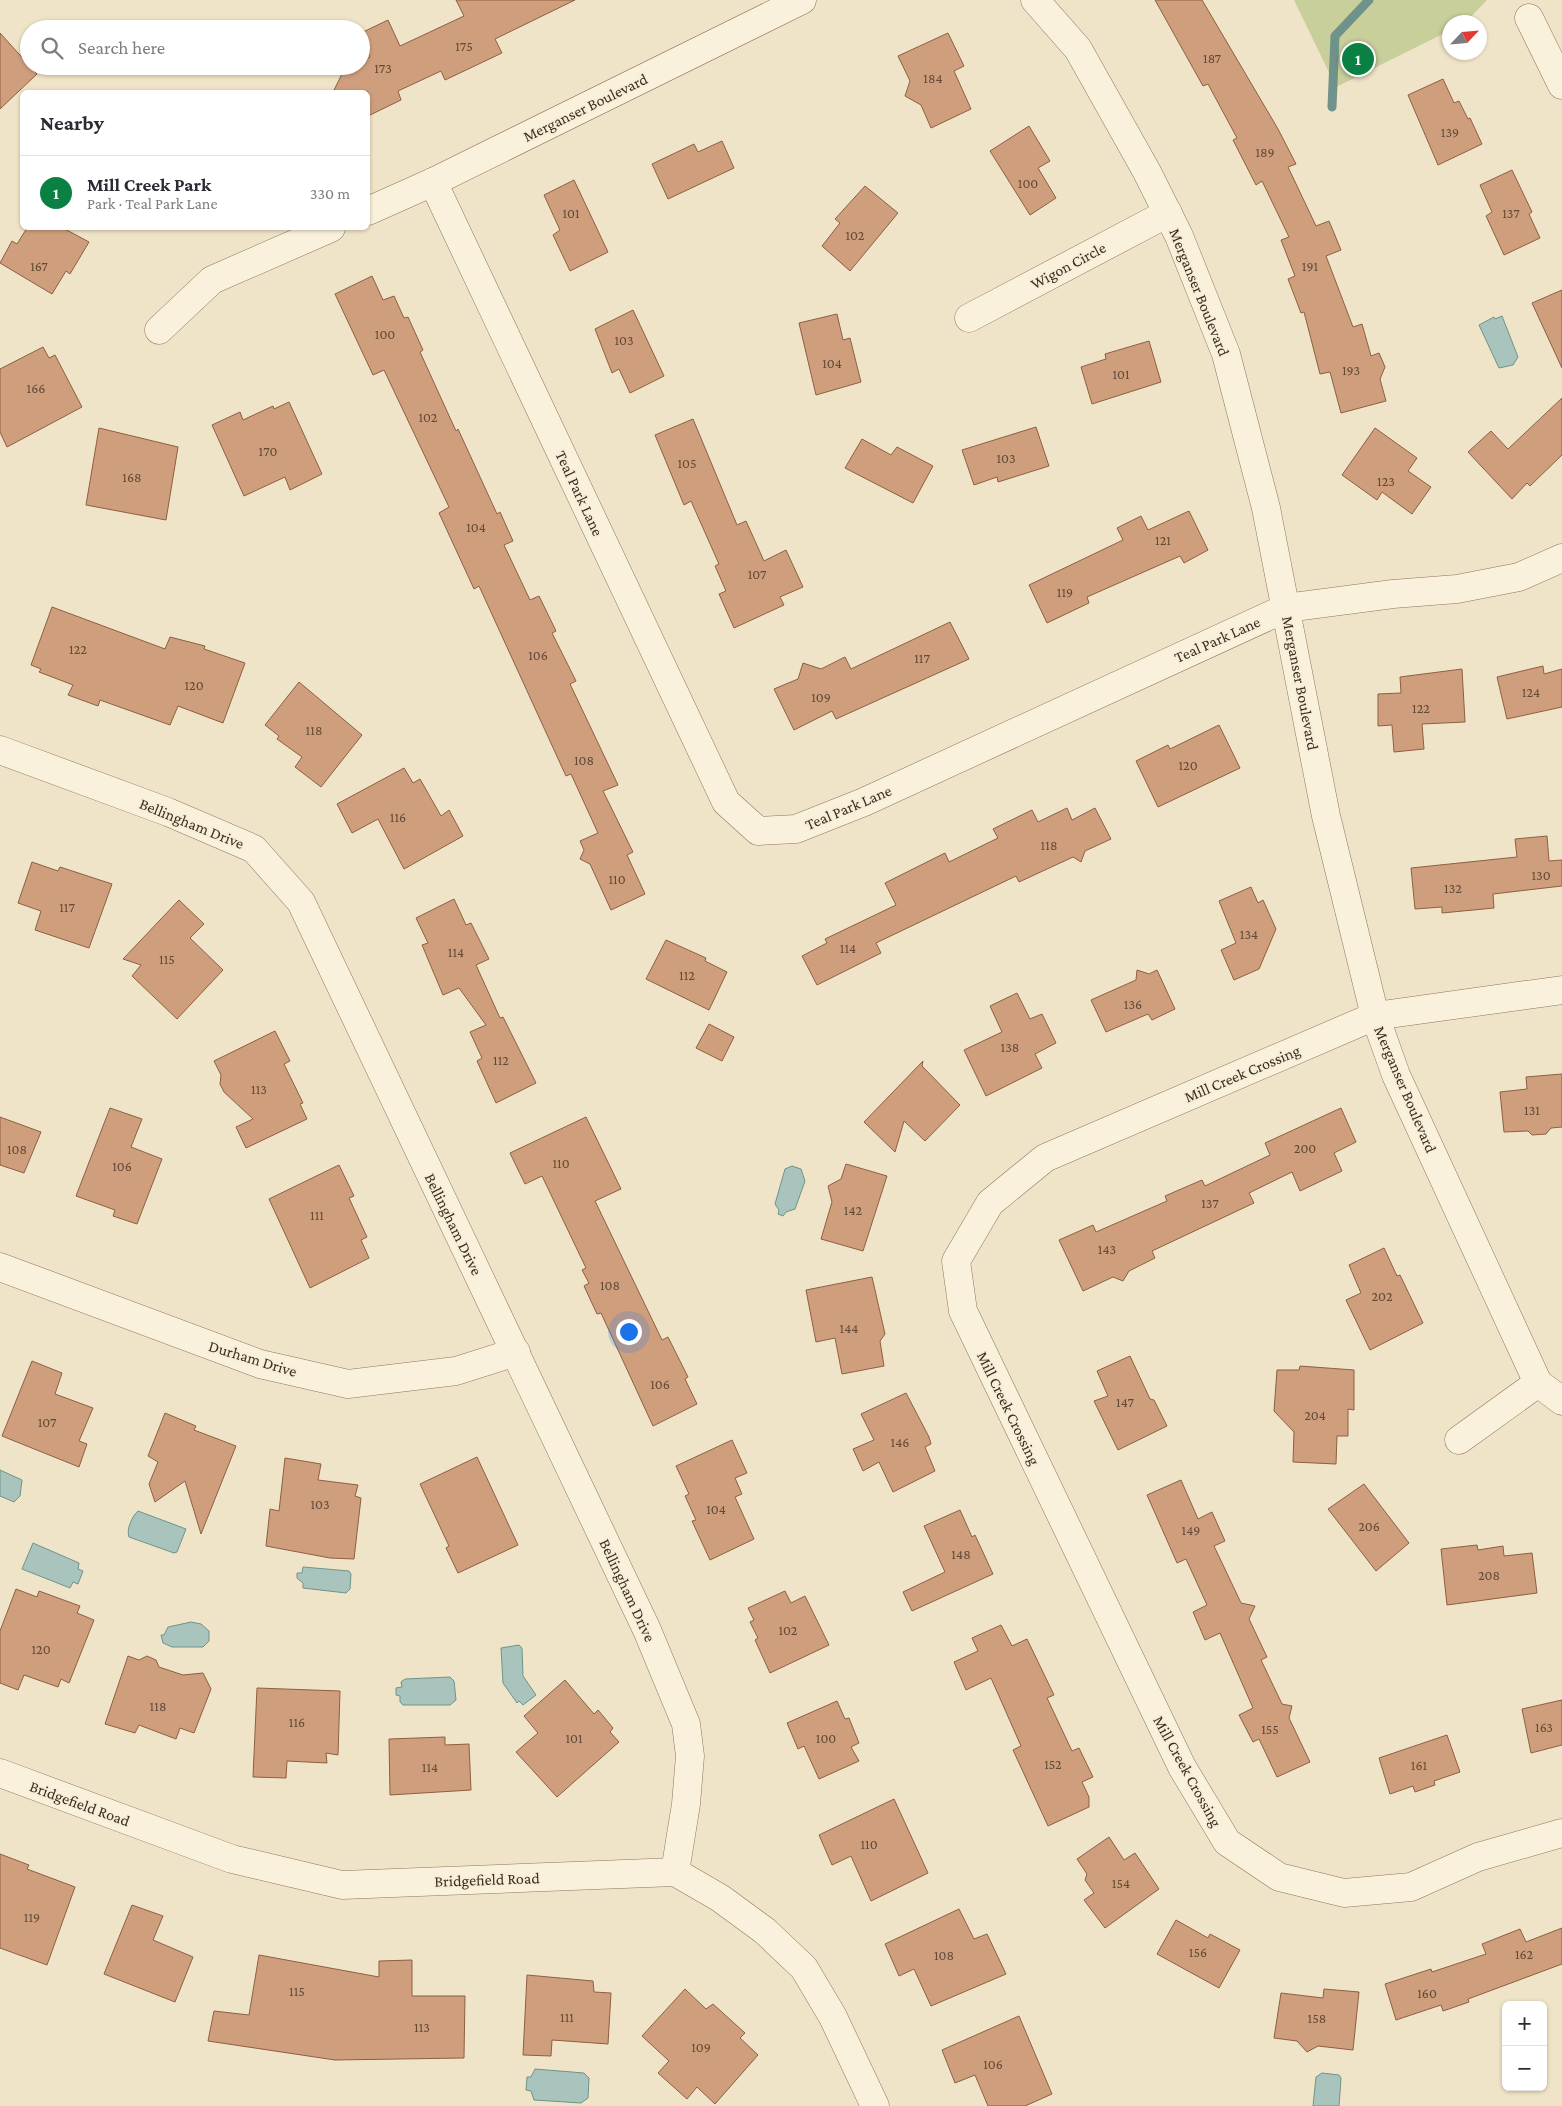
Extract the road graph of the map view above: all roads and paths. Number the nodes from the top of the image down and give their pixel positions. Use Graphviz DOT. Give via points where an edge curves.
graph roads {
  1 [pos="802,0"];
  2 [pos="1035,0"];
  3 [pos="1529,18"];
  4 [pos="1562,85"];
  5 [pos="433,182"];
  6 [pos="370,210"];
  7 [pos="1168,213"];
  8 [pos="326,230"];
  9 [pos="969,318"];
  10 [pos="159,330"];
  11 [pos="1562,558"];
  12 [pos="1286,608"];
  13 [pos="0,750"];
  14 [pos="1562,990"];
  15 [pos="1375,1016"];
  16 [pos="0,1267"];
  17 [pos="516,1352"];
  18 [pos="1538,1383"];
  19 [pos="1562,1401"];
  20 [pos="1459,1440"];
  21 [pos="0,1774"];
  22 [pos="1562,1833"];
  23 [pos="675,1872"];
  24 [pos="875,2106"];
  1 -- 5 [label="street, Merganser Boulevard"];
  2 -- 7 [label="street, Merganser Boulevard" via="1078,50"];
  3 -- 4 [label="street"];
  5 -- 6 [label="street, Merganser Boulevard"];
  5 -- 12 [label="street, Teal Park Lane" via="726,802 758,831 796,829 864,802"];
  7 -- 9 [label="street, Wigon Circle"];
  7 -- 12 [label="street, Merganser Boulevard" via="1226,354 1266,508"];
  8 -- 10 [label="street" via="212,280"];
  11 -- 12 [label="street, Teal Park Lane" via="1519,577 1457,589"];
  12 -- 15 [label="street, Merganser Boulevard" via="1326,816"];
  13 -- 17 [label="street, Bellingham Drive" via="168,812 254,849 301,902"];
  14 -- 15 [label="street, Mill Creek Crossing"];
  15 -- 18 [label="street, Merganser Boulevard" via="1396,1075"];
  15 -- 22 [label="street, Mill Creek Crossing" via="1045,1158 990,1203 956,1261 963,1311 1182,1767 1227,1842 1279,1877 1344,1893 1411,1887 1478,1857"];
  16 -- 17 [label="street, Durham Drive" via="260,1364 348,1384 456,1372"];
  17 -- 23 [label="street, Bellingham Drive" via="647,1630 686,1724 690,1756"];
  18 -- 19 [label="street, Merganser Boulevard"];
  18 -- 20 [label="street"];
  21 -- 23 [label="street, Bridgefield Road" via="232,1858 342,1885"];
  23 -- 24 [label="street" via="720,1898 765,1931 804,1968 833,2017"];
}
